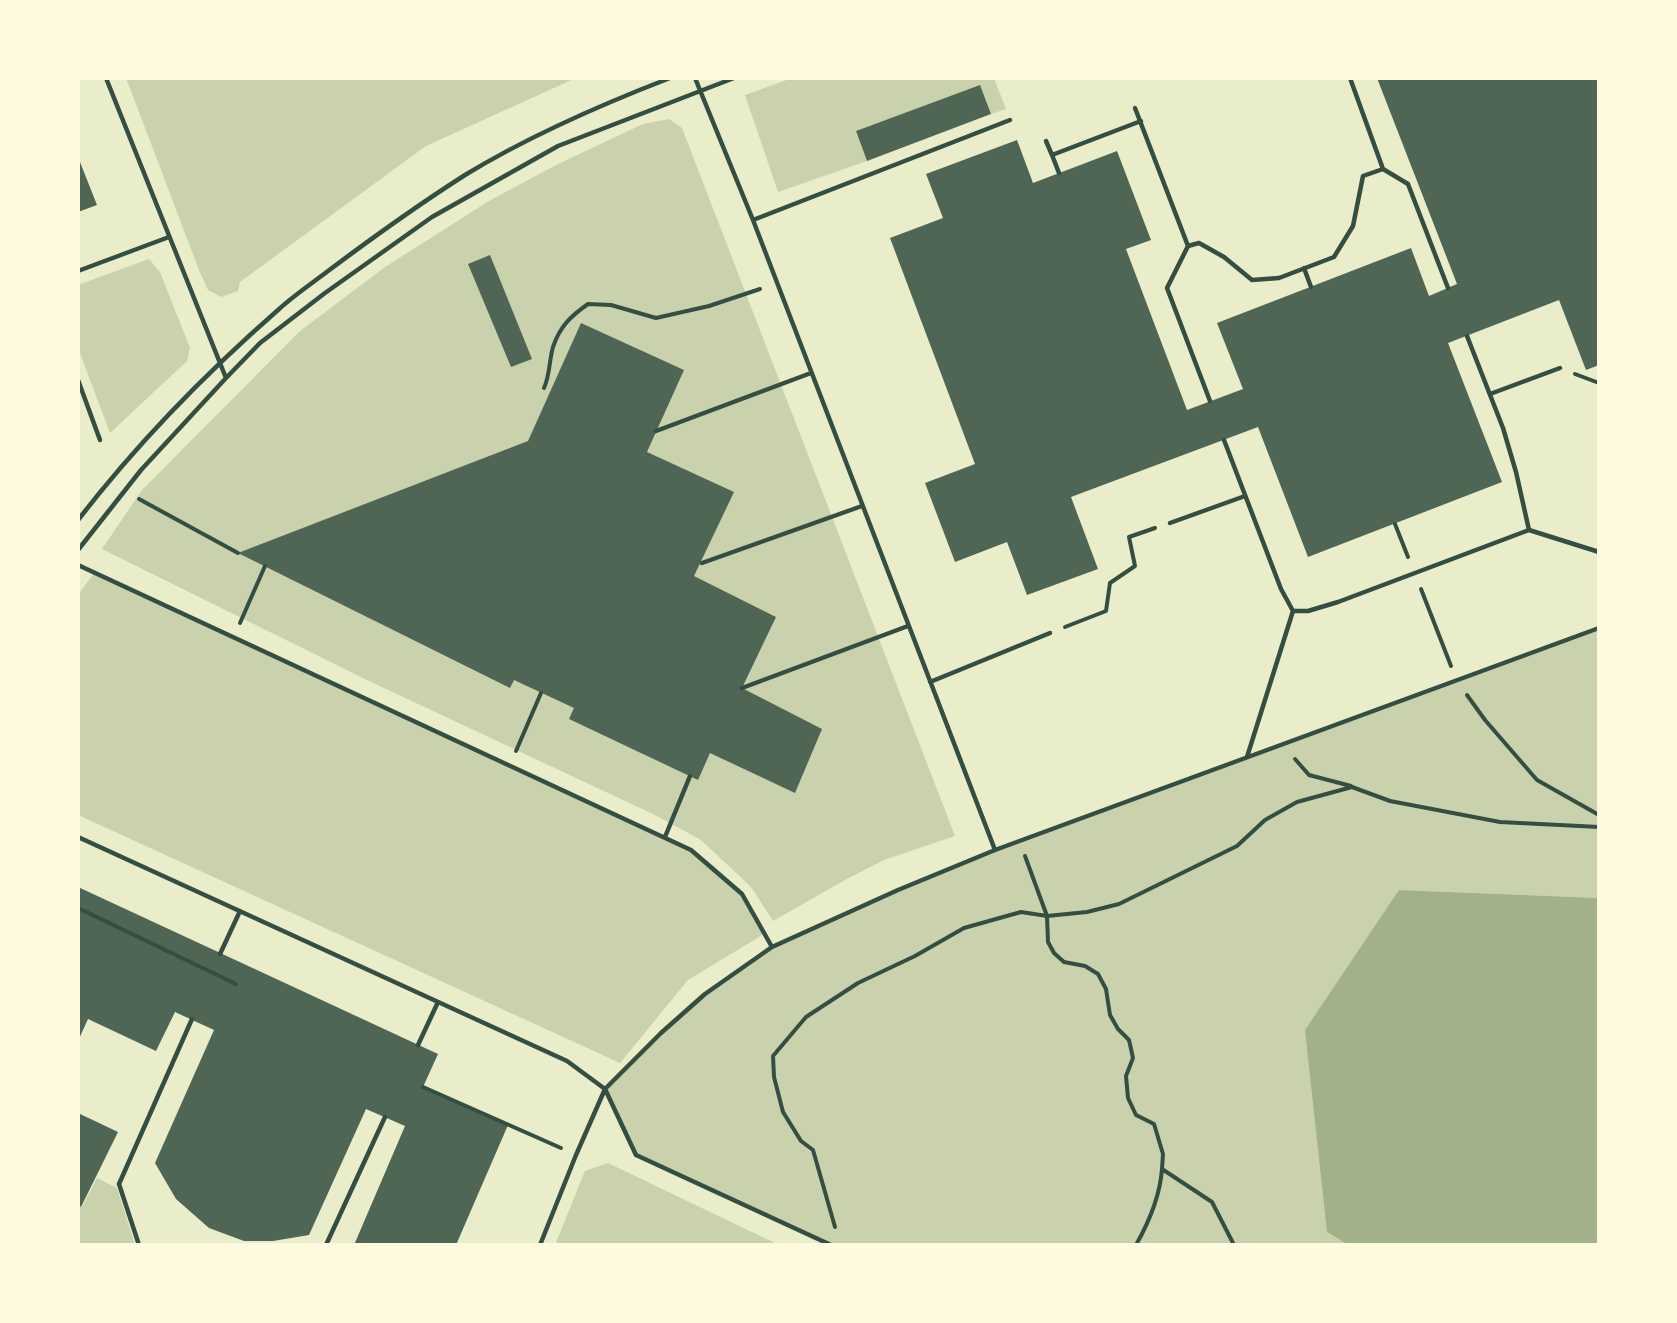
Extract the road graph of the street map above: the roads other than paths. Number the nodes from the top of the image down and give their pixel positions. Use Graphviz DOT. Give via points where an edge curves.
graph roads {
  1 [pos="106,78"];
  2 [pos="670,78"];
  3 [pos="695,78"];
  4 [pos="734,78"];
  5 [pos="1350,78"];
  6 [pos="700,91"];
  7 [pos="1135,108"];
  8 [pos="1010,120"];
  9 [pos="1141,121"];
  10 [pos="1046,141"];
  11 [pos="1052,155"];
  12 [pos="1383,169"];
  13 [pos="1059,173"];
  14 [pos="753,220"];
  15 [pos="169,237"];
  16 [pos="1188,246"];
  17 [pos="1304,268"];
  18 [pos="78,271"];
  19 [pos="1311,287"];
  20 [pos="1448,288"];
  21 [pos="1467,336"];
  22 [pos="220,364"];
  23 [pos="1560,368"];
  24 [pos="811,373"];
  25 [pos="226,378"];
  26 [pos="78,380"];
  27 [pos="1490,394"];
  28 [pos="1210,401"];
  29 [pos="656,431"];
  30 [pos="100,440"];
  31 [pos="1224,440"];
  32 [pos="1245,496"];
  33 [pos="862,506"];
  34 [pos="78,520"];
  35 [pos="1170,523"];
  36 [pos="1529,530"];
  37 [pos="78,550"];
  38 [pos="1599,552"];
  39 [pos="702,563"];
  40 [pos="78,565"];
  41 [pos="1293,611"];
  42 [pos="908,626"];
  43 [pos="1599,628"];
  44 [pos="1050,633"];
  45 [pos="930,682"];
  46 [pos="741,688"];
  47 [pos="1247,758"];
  48 [pos="690,776"];
  49 [pos="78,837"];
  50 [pos="665,837"];
  51 [pos="995,850"];
  52 [pos="240,910"];
  53 [pos="772,947"];
  54 [pos="220,954"];
  55 [pos="438,1002"];
  56 [pos="192,1019"];
  57 [pos="418,1045"];
  58 [pos="605,1089"];
  59 [pos="385,1117"];
  60 [pos="139,1245"];
  61 [pos="327,1245"];
  62 [pos="540,1245"];
  63 [pos="831,1245"];
  1 -- 15 [label="lane"];
  2 -- 22 [label="lane" via="612,100 466,175 366,242 279,309"];
  3 -- 6 [label="lane"];
  4 -- 6 [label="lane"];
  5 -- 12 [label="lane"];
  6 -- 14 [label="lane"];
  6 -- 25 [label="lane" via="558,146 432,217 260,343"];
  7 -- 9 [label="lane"];
  8 -- 14 [label="lane"];
  9 -- 11 [label="lane"];
  9 -- 16 [label="lane"];
  10 -- 11 [label="lane"];
  11 -- 13 [label="lane"];
  12 -- 17 [label="lane" via="1363,176 1353,226 1334,257"];
  12 -- 20 [label="lane" via="1408,184"];
  14 -- 24 [label="lane"];
  15 -- 18 [label="lane"];
  15 -- 22 [label="lane"];
  16 -- 17 [label="lane" via="1199,243 1252,280 1279,278"];
  16 -- 28 [label="lane" via="1167,288"];
  17 -- 19 [label="lane"];
  21 -- 27 [label="lane"];
  22 -- 25 [label="lane"];
  22 -- 34 [label="lane" via="111,478"];
  23 -- 27 [label="lane"];
  24 -- 29 [label="lane"];
  24 -- 33 [label="lane"];
  25 -- 37 [label="lane" via="124,491"];
  26 -- 30 [label="lane"];
  27 -- 36 [label="lane" via="1516,472"];
  31 -- 32 [label="lane"];
  32 -- 35 [label="lane"];
  32 -- 41 [label="lane"];
  33 -- 39 [label="lane"];
  33 -- 42 [label="lane"];
  36 -- 38 [label="lane"];
  36 -- 41 [label="lane" via="1338,602 1308,612"];
  40 -- 50 [label="lane"];
  41 -- 47 [label="lane"];
  42 -- 45 [label="lane"];
  42 -- 46 [label="lane"];
  43 -- 47 [label="lane"];
  44 -- 45 [label="lane"];
  45 -- 51 [label="lane"];
  47 -- 51 [label="lane"];
  48 -- 50 [label="lane"];
  49 -- 52 [label="lane"];
  50 -- 53 [label="lane" via="691,850 742,894"];
  51 -- 53 [label="lane"];
  52 -- 54 [label="lane"];
  52 -- 55 [label="lane"];
  53 -- 58 [label="lane" via="705,994"];
  55 -- 57 [label="lane"];
  55 -- 58 [label="lane" via="567,1061"];
  56 -- 60 [label="lane" via="119,1184"];
  58 -- 62 [label="lane"];
  58 -- 63 [label="lane" via="636,1155"];
  59 -- 61 [label="lane"];
}
